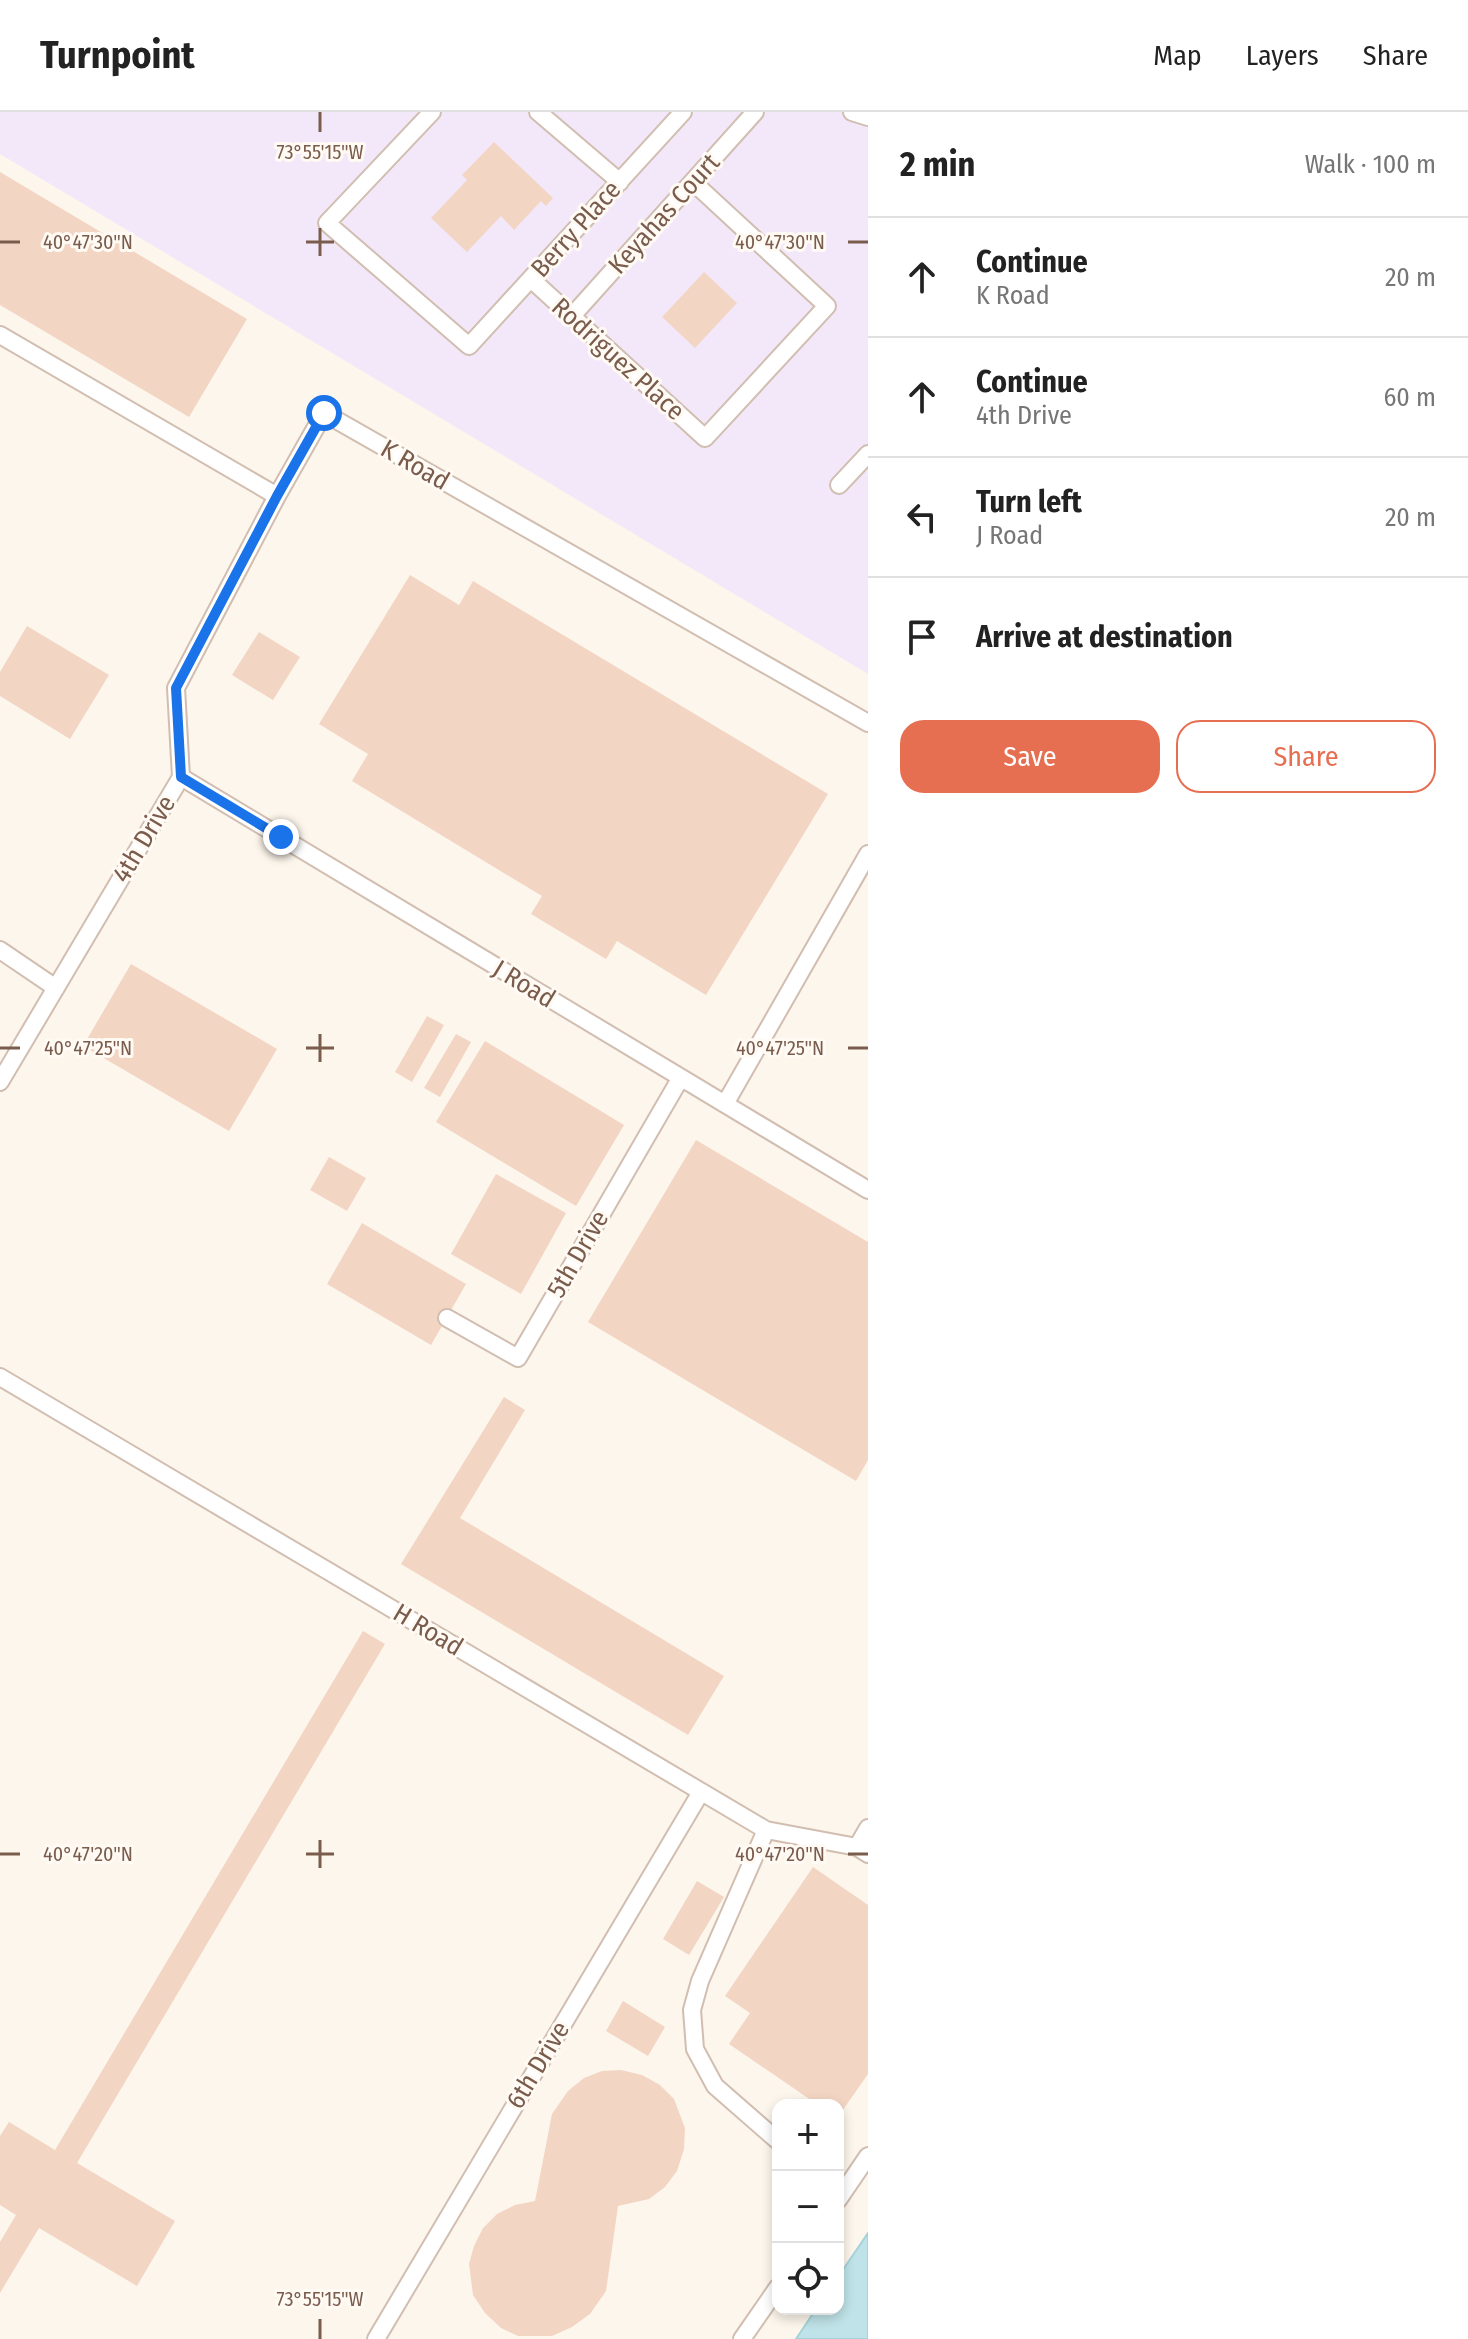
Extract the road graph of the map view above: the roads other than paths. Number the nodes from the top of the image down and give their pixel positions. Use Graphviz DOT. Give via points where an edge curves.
graph roads {
  1 [pos="432,112"];
  2 [pos="538,112"];
  3 [pos="683,112"];
  4 [pos="755,112"];
  5 [pos="852,112"];
  6 [pos="868,117"];
  7 [pos="620,182"];
  8 [pos="693,182"];
  9 [pos="531,279"];
  10 [pos="572,316"];
  11 [pos="0,335"];
  12 [pos="868,454"];
  13 [pos="839,485"];
  14 [pos="277,496"];
  15 [pos="868,723"];
  16 [pos="181,777"];
  17 [pos="868,854"];
  18 [pos="0,950"];
  19 [pos="56,988"];
  20 [pos="680,1079"];
  21 [pos="0,1082"];
  22 [pos="725,1104"];
  23 [pos="868,1190"];
  24 [pos="447,1318"];
  25 [pos="0,1377"];
  26 [pos="701,1792"];
  27 [pos="868,1828"];
  28 [pos="766,1830"];
  29 [pos="863,1850"];
  30 [pos="772,2136"];
  31 [pos="868,2156"];
  32 [pos="844,2189"];
  33 [pos="772,2296"];
  34 [pos="376,2339"];
  35 [pos="742,2339"];
  1 -- 9 [label="lane, Berry Place" via="327,223 469,346"];
  2 -- 7 [label="lane"];
  3 -- 7 [label="lane, Berry Place"];
  4 -- 8 [label="lane, Keyahas Court"];
  5 -- 6 [label="lane"];
  7 -- 9 [label="lane, Berry Place"];
  8 -- 10 [label="lane, Keyahas Court"];
  8 -- 10 [label="lane, Rodriguez Place" via="827,306 705,438"];
  9 -- 10 [label="lane, Rodriguez Place"];
  11 -- 14 [label="lane"];
  12 -- 13 [label="lane"];
  14 -- 15 [label="lane, K Road" via="324,413"];
  14 -- 16 [label="lane, 4th Drive" via="176,688"];
  16 -- 19 [label="lane, 4th Drive"];
  16 -- 20 [label="lane, J Road"];
  17 -- 22 [label="lane"];
  18 -- 19 [label="lane"];
  19 -- 21 [label="lane, 4th Drive"];
  20 -- 22 [label="lane, J Road"];
  20 -- 24 [label="lane, 5th Drive" via="518,1358"];
  22 -- 23 [label="lane, J Road"];
  25 -- 26 [label="lane, H Road"];
  26 -- 28 [label="lane, H Road"];
  26 -- 34 [label="lane, 6th Drive"];
  27 -- 29 [label="lane"];
  28 -- 29 [label="lane, H Road"];
  28 -- 30 [label="lane" via="692,2010 695,2049 715,2086"];
  31 -- 32 [label="lane"];
  33 -- 35 [label="lane"];
}
